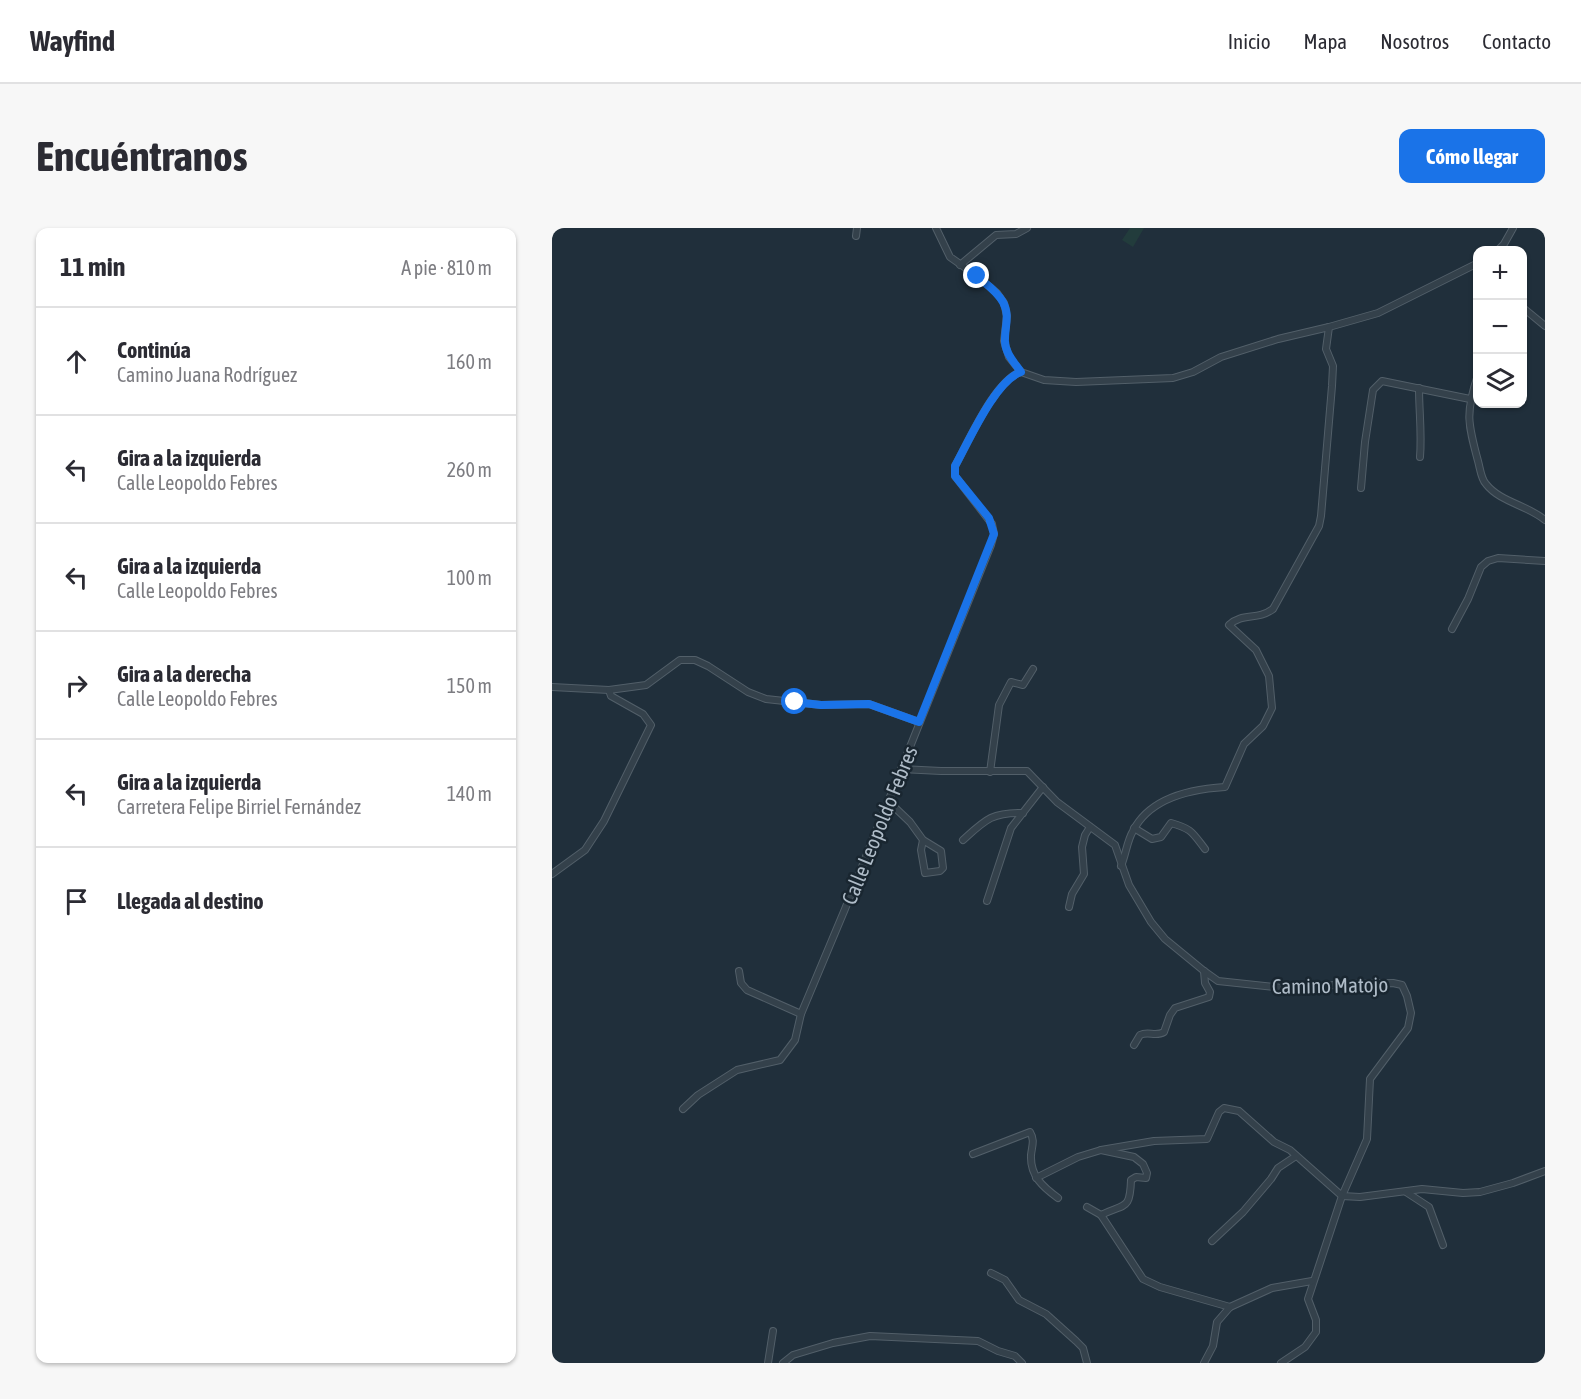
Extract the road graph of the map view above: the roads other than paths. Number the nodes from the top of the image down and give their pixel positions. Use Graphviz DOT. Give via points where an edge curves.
graph roads {
  1 [pos="857,228"];
  2 [pos="936,228"];
  3 [pos="1027,228"];
  4 [pos="1513,228"];
  5 [pos="856,236"];
  6 [pos="1502,246"];
  7 [pos="960,264"];
  8 [pos="1473,266"];
  9 [pos="1527,312"];
  10 [pos="1545,326"];
  11 [pos="1329,327"];
  12 [pos="1021,372"];
  13 [pos="1419,388"];
  14 [pos="1473,390"];
  15 [pos="1470,399"];
  16 [pos="1420,457"];
  17 [pos="1361,488"];
  18 [pos="1545,520"];
  19 [pos="1545,561"];
  20 [pos="1452,629"];
  21 [pos="1033,669"];
  22 [pos="552,687"];
  23 [pos="609,690"];
  24 [pos="919,722"];
  25 [pos="901,769"];
  26 [pos="990,772"];
  27 [pos="1042,787"];
  28 [pos="888,801"];
  29 [pos="1023,813"];
  30 [pos="1090,827"];
  31 [pos="1134,828"];
  32 [pos="923,840"];
  33 [pos="963,840"];
  34 [pos="1205,849"];
  35 [pos="1121,866"];
  36 [pos="552,874"];
  37 [pos="987,901"];
  38 [pos="1069,907"];
  39 [pos="739,971"];
  40 [pos="1204,971"];
  41 [pos="801,1014"];
  42 [pos="1134,1045"];
  43 [pos="683,1109"];
  44 [pos="1101,1150"];
  45 [pos="972,1154"];
  46 [pos="1296,1156"];
  47 [pos="1545,1170"];
  48 [pos="1036,1178"];
  49 [pos="1406,1191"];
  50 [pos="1342,1196"];
  51 [pos="1058,1198"];
  52 [pos="1087,1207"];
  53 [pos="1101,1215"];
  54 [pos="1212,1241"];
  55 [pos="1443,1245"];
  56 [pos="992,1273"];
  57 [pos="1312,1281"];
  58 [pos="1230,1307"];
  59 [pos="773,1331"];
  60 [pos="768,1363"];
  61 [pos="783,1363"];
  62 [pos="1022,1363"];
  63 [pos="1087,1363"];
  64 [pos="1204,1363"];
  65 [pos="1281,1363"];
  1 -- 5 [label="street"];
  2 -- 7 [label="street" via="950,257"];
  3 -- 7 [label="street" via="1016,234 996,235"];
  4 -- 6 [label="street"];
  7 -- 12 [label="street" via="1004,303 1004,341"];
  8 -- 11 [label="street" via="1378,313"];
  9 -- 10 [label="street"];
  11 -- 12 [label="street" via="1221,357 1173,378 1076,382 1044,380"];
  11 -- 31 [label="street" via="1326,349 1332,366 1332,386 1319,526 1273,609 1265,616 1236,619 1229,625 1256,650 1269,676 1270,715 1244,744 1225,787 1197,789 1173,797 1150,809"];
  12 -- 24 [label="street, Calle Leopoldo Febres" via="999,388 955,466 955,476 989,518 994,534"];
  13 -- 15 [label="street"];
  13 -- 16 [label="street"];
  13 -- 17 [label="street" via="1382,381 1373,390"];
  14 -- 15 [label="street"];
  15 -- 18 [label="street" via="1469,427 1485,483"];
  19 -- 20 [label="street" via="1488,561 1481,567"];
  21 -- 26 [label="street" via="1023,685 1011,682 999,705"];
  22 -- 23 [label="street"];
  23 -- 24 [label="street" via="646,685 680,660 695,660 766,699 821,705 869,704"];
  23 -- 36 [label="street" via="611,696 643,714 651,725 604,821 585,850"];
  24 -- 25 [label="street, Calle Leopoldo Febres"];
  25 -- 26 [label="street, Camino Matojo"];
  25 -- 28 [label="street, Calle Leopoldo Febres"];
  26 -- 27 [label="street, Camino Matojo" via="1027,771"];
  27 -- 29 [label="street"];
  27 -- 30 [label="street, Camino Matojo"];
  28 -- 32 [label="street"];
  28 -- 41 [label="street, Calle Leopoldo Febres"];
  29 -- 33 [label="street" via="992,816"];
  29 -- 37 [label="street" via="1011,828"];
  30 -- 35 [label="street, Camino Matojo" via="1115,845"];
  30 -- 38 [label="street" via="1082,847 1084,874"];
  31 -- 34 [label="street" via="1152,839 1161,837 1171,823 1191,829"];
  31 -- 35 [label="street"];
  32 -- 32 [label="street" via="926,873 940,871 941,851"];
  35 -- 40 [label="street, Camino Matojo" via="1151,922"];
  39 -- 41 [label="street" via="747,990"];
  40 -- 42 [label="street" via="1209,997 1175,1008 1164,1032 1144,1033"];
  40 -- 50 [label="street, Camino Matojo" via="1218,981 1292,989 1345,984 1402,985 1411,1013 1408,1028 1370,1079 1367,1140"];
  41 -- 43 [label="street, Calle Leopoldo Febres" via="795,1040 780,1060 737,1070"];
  44 -- 46 [label="street" via="1154,1141 1207,1139 1224,1108 1239,1111"];
  44 -- 48 [label="street"];
  44 -- 53 [label="street" via="1134,1157 1147,1173 1146,1178 1131,1180 1131,1198 1126,1205"];
  45 -- 48 [label="street" via="1030,1132 1034,1138 1031,1167"];
  46 -- 50 [label="street"];
  46 -- 54 [label="street" via="1278,1168 1243,1212"];
  47 -- 49 [label="street" via="1480,1192"];
  48 -- 51 [label="street"];
  49 -- 50 [label="street"];
  49 -- 55 [label="street" via="1430,1207"];
  50 -- 57 [label="street, Camino Matojo"];
  52 -- 53 [label="street"];
  53 -- 58 [label="street" via="1143,1279"];
  56 -- 63 [label="street" via="1005,1280 1019,1300 1046,1314 1076,1341 1083,1348"];
  57 -- 58 [label="street" via="1272,1288"];
  57 -- 65 [label="street, Camino Matojo" via="1308,1299 1316,1332 1305,1347"];
  58 -- 64 [label="street" via="1217,1322 1213,1346"];
  59 -- 60 [label="street"];
  61 -- 62 [label="street" via="793,1355 870,1336 978,1341 1015,1356"];
}
